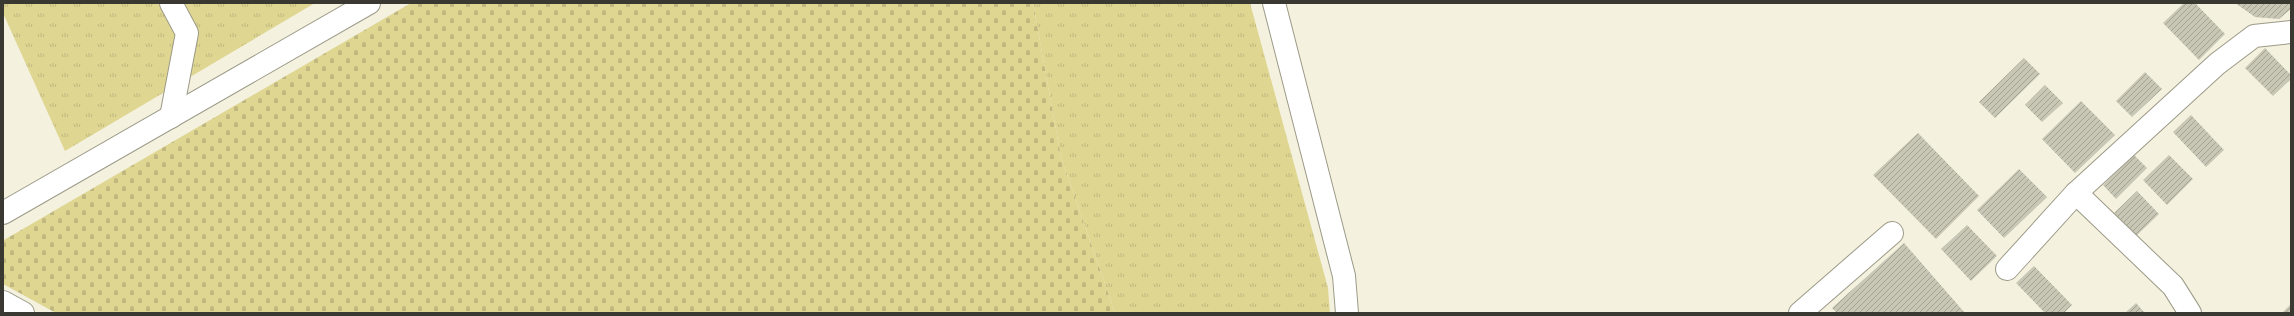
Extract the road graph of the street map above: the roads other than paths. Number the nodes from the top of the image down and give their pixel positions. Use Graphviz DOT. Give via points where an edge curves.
graph roads {
  1 [pos="171,3"];
  2 [pos="369,3"];
  3 [pos="1274,3"];
  4 [pos="2291,32"];
  5 [pos="171,117"];
  6 [pos="2076,193"];
  7 [pos="3,214"];
  8 [pos="1892,233"];
  9 [pos="2007,269"];
  10 [pos="3,302"];
  11 [pos="23,313"];
  12 [pos="1347,313"];
  13 [pos="1800,313"];
  14 [pos="2190,313"];
  1 -- 5 [label="street" via="187,33"];
  2 -- 5 [label="street"];
  3 -- 12 [label="street" via="1344,276"];
  4 -- 6 [label="street" via="2254,36 2248,40 2217,64"];
  5 -- 7 [label="street"];
  6 -- 9 [label="street"];
  6 -- 14 [label="street" via="2173,286"];
  8 -- 13 [label="street"];
  10 -- 11 [label="street"];
}
